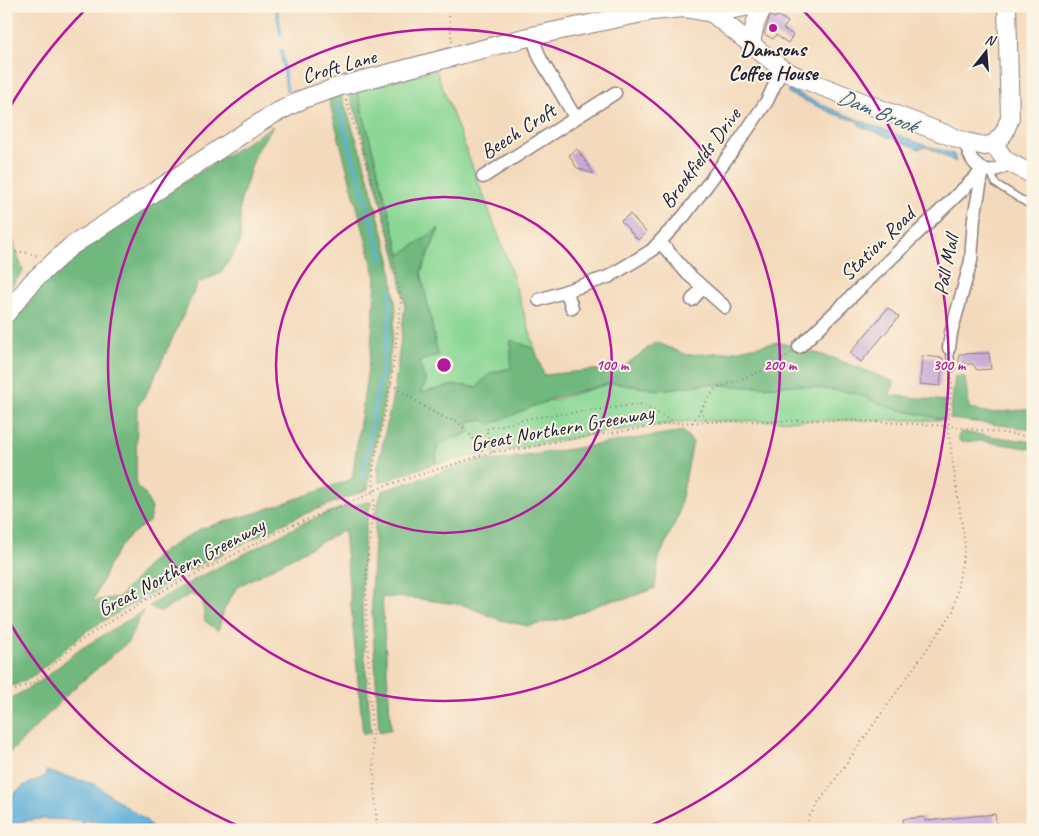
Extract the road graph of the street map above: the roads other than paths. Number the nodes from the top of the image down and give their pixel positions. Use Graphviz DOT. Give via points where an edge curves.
graph roads {
  1 [pos="751,6"];
  2 [pos="763,6"];
  3 [pos="1006,6"];
  4 [pos="662,8"];
  5 [pos="712,13"];
  6 [pos="532,36"];
  7 [pos="746,39"];
  8 [pos="782,69"];
  9 [pos="615,92"];
  10 [pos="576,117"];
  11 [pos="966,142"];
  12 [pos="994,144"];
  13 [pos="1011,162"];
  14 [pos="987,171"];
  15 [pos="1033,175"];
  16 [pos="483,177"];
  17 [pos="1033,207"];
  18 [pos="660,242"];
  19 [pos="702,288"];
  20 [pos="567,292"];
  21 [pos="539,300"];
  22 [pos="692,300"];
  23 [pos="572,308"];
  24 [pos="724,308"];
  25 [pos="6,314"];
  26 [pos="799,347"];
  27 [pos="949,348"];
  28 [pos="952,368"];
  1 -- 5 [label="street"];
  2 -- 7 [label="street"];
  3 -- 12 [label="street" via="1011,107 1004,133"];
  4 -- 5 [label="street, Croft Lane"];
  4 -- 6 [label="street, Croft Lane"];
  5 -- 7 [label="street, Croft Lane"];
  6 -- 10 [label="street, Beech Croft" via="540,58"];
  6 -- 25 [label="street, Croft Lane" via="341,86 303,99 270,116 70,247 32,282"];
  7 -- 8 [label="street, Croft Lane"];
  8 -- 11 [label="street, Croft Lane"];
  8 -- 18 [label="street, Brookfields Drive" via="767,101 736,146"];
  9 -- 10 [label="street, Beech Croft"];
  10 -- 16 [label="street, Beech Croft"];
  11 -- 12 [label="street, Croft Lane" via="985,146"];
  11 -- 14 [label="street" via="972,162"];
  12 -- 13 [label="street"];
  13 -- 14 [label="street, Station Road" via="1001,169"];
  13 -- 15 [label="street"];
  14 -- 17 [label="lane" via="996,184"];
  14 -- 26 [label="street, Station Road"];
  14 -- 27 [label="street, Pall Mall" via="974,218 972,261"];
  18 -- 19 [label="street"];
  18 -- 20 [label="street, Brookfields Drive" via="621,271"];
  19 -- 22 [label="street"];
  19 -- 24 [label="street"];
  20 -- 21 [label="street, Brookfields Drive"];
  20 -- 23 [label="street"];
  27 -- 28 [label="lane, Pall Mall"];
}
